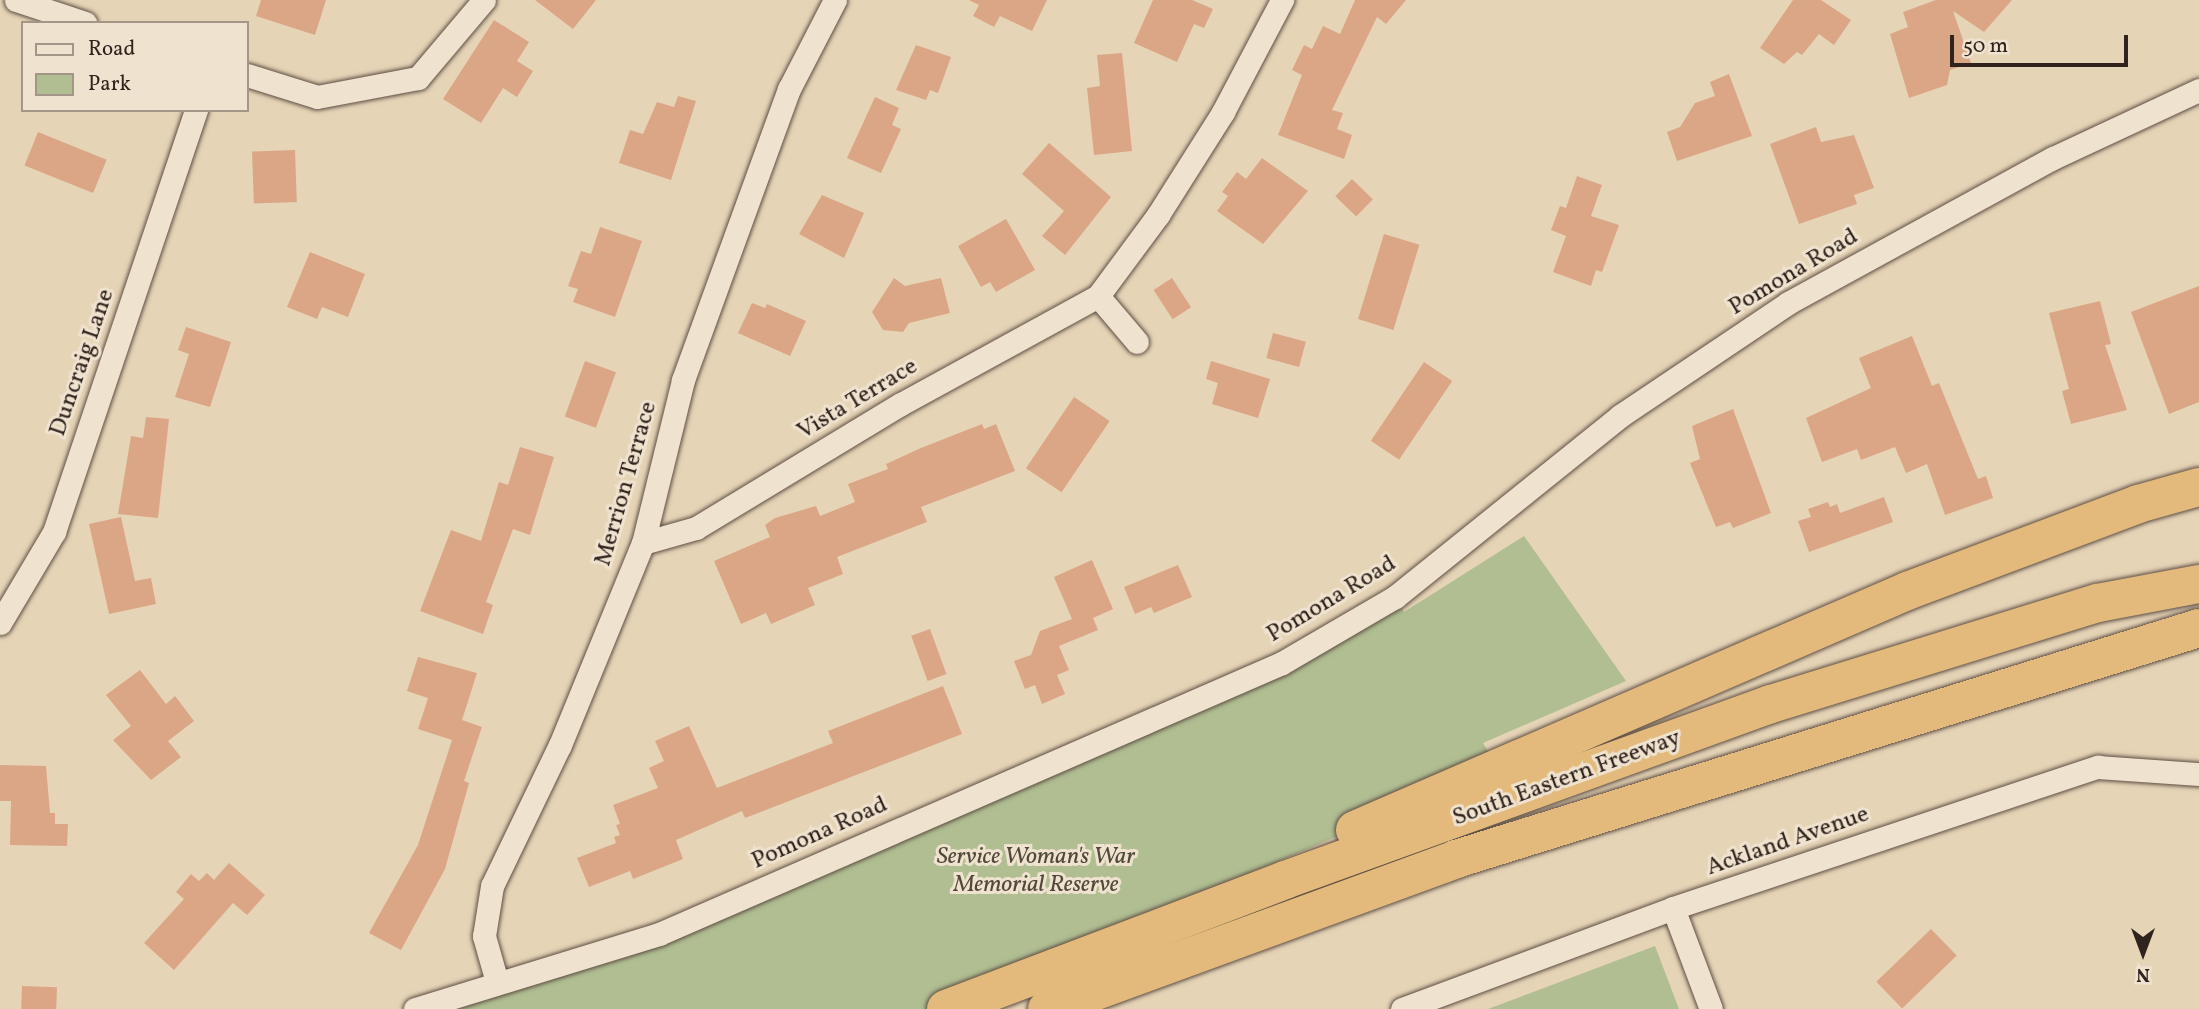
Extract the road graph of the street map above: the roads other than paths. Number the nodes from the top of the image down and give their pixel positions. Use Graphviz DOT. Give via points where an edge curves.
graph roads {
  1 [pos="16,0"];
  2 [pos="484,0"];
  3 [pos="835,0"];
  4 [pos="1282,0"];
  5 [pos="79,21"];
  6 [pos="248,75"];
  7 [pos="2199,90"];
  8 [pos="195,112"];
  9 [pos="1098,296"];
  10 [pos="1137,342"];
  11 [pos="2199,487"];
  12 [pos="643,542"];
  13 [pos="2199,583"];
  14 [pos="0,623"];
  15 [pos="2199,628"];
  16 [pos="2199,774"];
  17 [pos="1673,908"];
  18 [pos="1077,956"];
  19 [pos="497,982"];
  20 [pos="415,1009"];
  21 [pos="946,1009"];
  22 [pos="1046,1009"];
  23 [pos="1402,1009"];
  24 [pos="1711,1009"];
  1 -- 5 [label="street"];
  2 -- 6 [label="street" via="418,78 317,97"];
  3 -- 12 [label="street, Merrion Terrace" via="789,89 683,380"];
  4 -- 9 [label="street, Vista Terrace" via="1223,112 1158,215"];
  7 -- 19 [label="street, Pomona Road" via="2053,158 1788,303 1620,416 1395,597 1282,663 659,934"];
  8 -- 14 [label="street, Duncraig Lane" via="54,532"];
  9 -- 10 [label="street"];
  9 -- 12 [label="street, Vista Terrace" via="901,404 696,528"];
  11 -- 18 [label="highway" via="2138,504 1907,591 1163,910"];
  12 -- 19 [label="street, Merrion Terrace" via="565,733 492,886 484,936"];
  13 -- 18 [label="highway, South Eastern Freeway" via="2098,603 1771,704"];
  15 -- 22 [label="highway, South Eastern Freeway" via="1469,854"];
  16 -- 17 [label="street, Ackland Avenue" via="2098,767"];
  17 -- 23 [label="street, Ackland Avenue"];
  17 -- 24 [label="street"];
  18 -- 21 [label="highway, South Eastern Freeway"];
  19 -- 20 [label="street, Pomona Road"];
}
